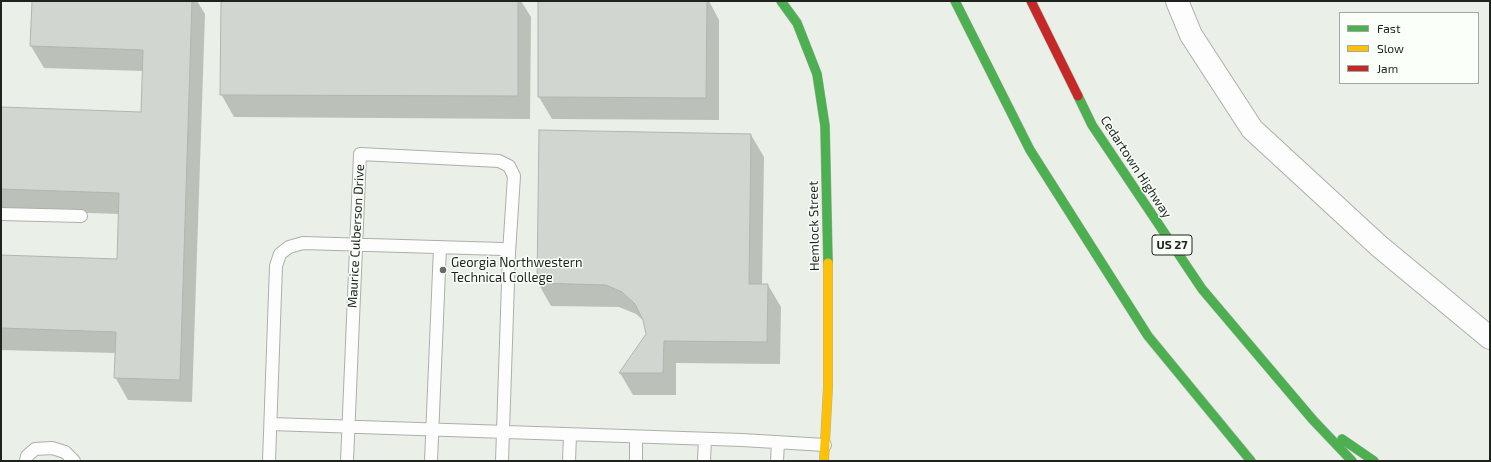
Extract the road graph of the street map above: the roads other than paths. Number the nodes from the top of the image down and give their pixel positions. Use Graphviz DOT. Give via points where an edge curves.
graph roads {
  1 [pos="781,1"];
  2 [pos="955,1"];
  3 [pos="1031,1"];
  4 [pos="1177,1"];
  5 [pos="1,214"];
  6 [pos="81,216"];
  7 [pos="355,245"];
  8 [pos="440,247"];
  9 [pos="509,253"];
  10 [pos="1490,338"];
  11 [pos="1313,420"];
  12 [pos="271,424"];
  13 [pos="348,428"];
  14 [pos="432,430"];
  15 [pos="503,432"];
  16 [pos="570,435"];
  17 [pos="636,437"];
  18 [pos="705,439"];
  19 [pos="778,442"];
  20 [pos="825,445"];
  21 [pos="26,461"];
  22 [pos="74,461"];
  23 [pos="269,461"];
  24 [pos="347,461"];
  25 [pos="431,461"];
  26 [pos="502,461"];
  27 [pos="569,461"];
  28 [pos="636,461"];
  29 [pos="704,461"];
  30 [pos="777,461"];
  31 [pos="824,461"];
  32 [pos="1251,461"];
  33 [pos="1352,461"];
  34 [pos="1374,461"];
  1 -- 20 [label="main road, Hemlock Street" via="796,23 817,74 825,126 829,320"];
  2 -- 32 [label="main road" via="1030,150 1148,336"];
  3 -- 11 [label="main road, Cedartown Highway / US 27" via="1092,125 1202,289"];
  4 -- 10 [label="street" via="1192,35 1252,129 1379,246"];
  5 -- 6 [label="lane"];
  7 -- 8 [label="lane"];
  7 -- 9 [label="lane, Maurice Culberson Drive" via="360,154 499,161 509,166 514,176"];
  7 -- 12 [label="lane" via="303,243 289,247 280,254 276,266"];
  7 -- 13 [label="lane, Maurice Culberson Drive"];
  8 -- 9 [label="lane" via="502,249"];
  8 -- 14 [label="lane"];
  9 -- 15 [label="lane"];
  11 -- 33 [label="main road, Cedartown Highway / US 27"];
  11 -- 34 [label="main road"];
  12 -- 13 [label="lane"];
  12 -- 23 [label="lane"];
  13 -- 14 [label="lane"];
  13 -- 24 [label="lane, Maurice Culberson Drive"];
  14 -- 15 [label="lane"];
  14 -- 25 [label="lane"];
  15 -- 16 [label="lane"];
  15 -- 26 [label="lane"];
  16 -- 17 [label="lane"];
  16 -- 27 [label="lane"];
  17 -- 18 [label="lane"];
  17 -- 28 [label="lane"];
  18 -- 19 [label="lane"];
  18 -- 29 [label="lane"];
  19 -- 20 [label="lane"];
  19 -- 30 [label="lane"];
  20 -- 31 [label="main road, Hemlock Street"];
  21 -- 22 [label="lane" via="27,456 35,450 52,448 65,452"];
}
